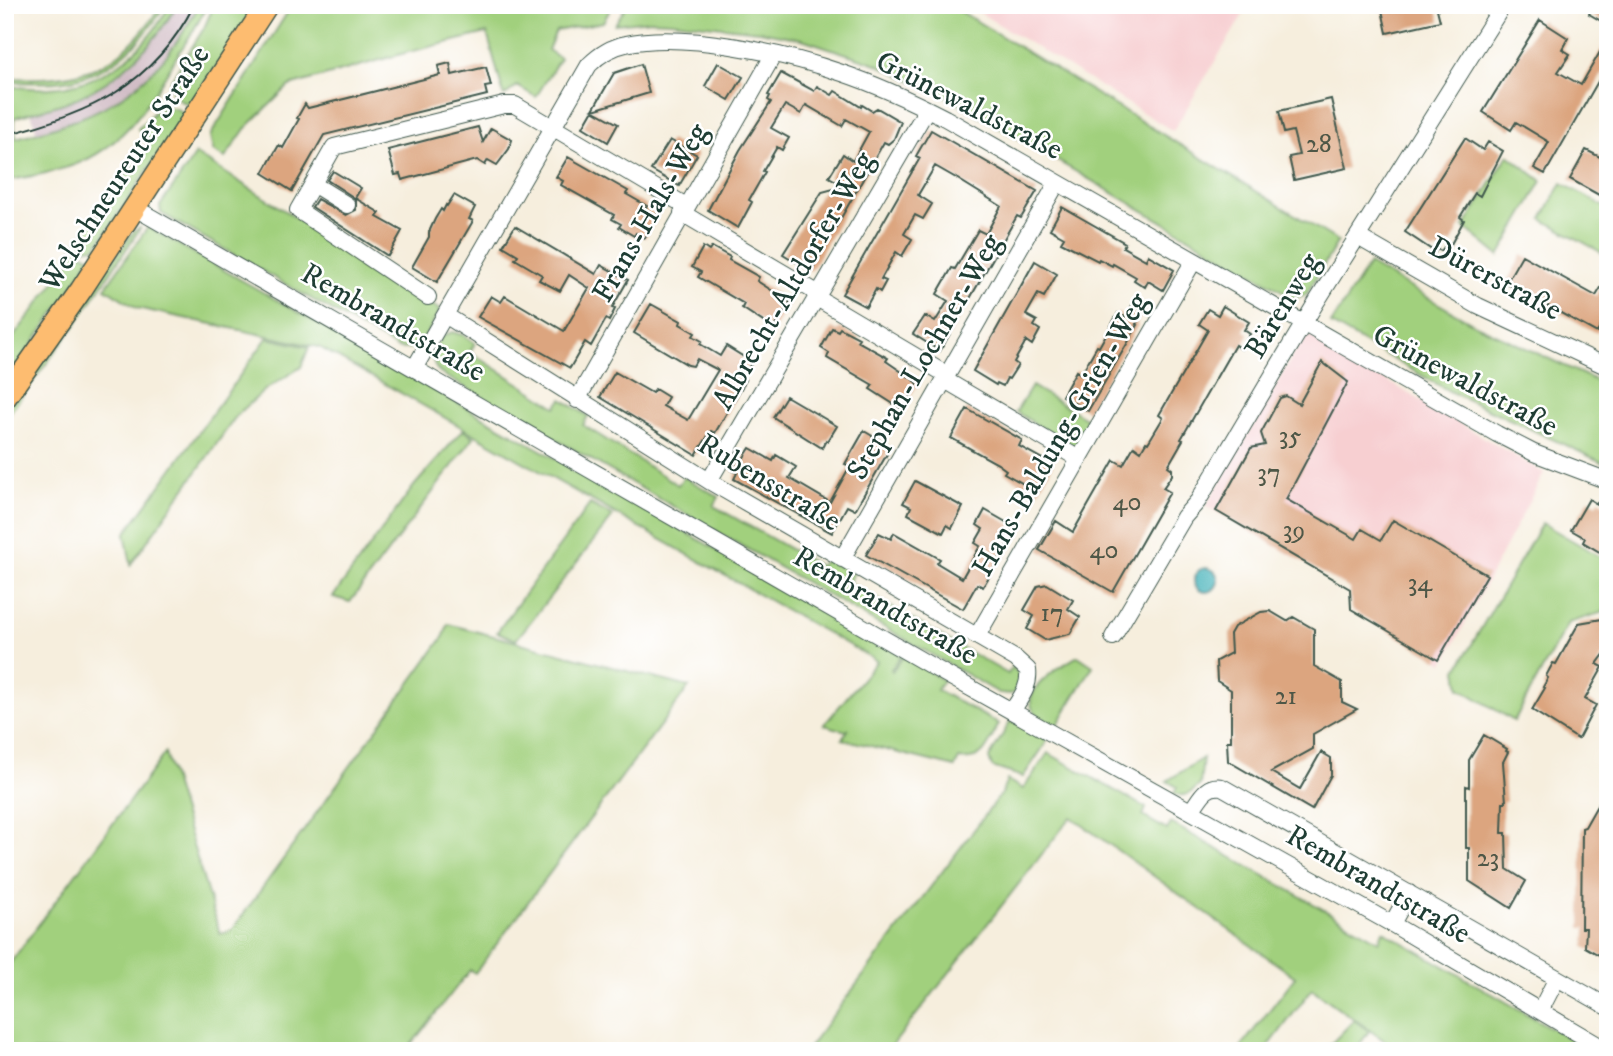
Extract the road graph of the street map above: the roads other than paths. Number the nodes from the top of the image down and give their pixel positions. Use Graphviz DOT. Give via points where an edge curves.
graph roads {
  1 [pos="267,5"];
  2 [pos="1503,5"];
  3 [pos="774,54"];
  4 [pos="927,109"];
  5 [pos="552,127"];
  6 [pos="1058,183"];
  7 [pos="313,184"];
  8 [pos="347,205"];
  9 [pos="135,208"];
  10 [pos="684,209"];
  11 [pos="1358,237"];
  12 [pos="1193,262"];
  13 [pos="818,296"];
  14 [pos="428,297"];
  15 [pos="445,315"];
  16 [pos="1303,325"];
  17 [pos="415,367"];
  18 [pos="1608,367"];
  19 [pos="946,378"];
  20 [pos="5,398"];
  21 [pos="577,400"];
  22 [pos="1079,459"];
  23 [pos="709,481"];
  24 [pos="1608,481"];
  25 [pos="842,559"];
  26 [pos="977,636"];
  27 [pos="1113,637"];
  28 [pos="1012,711"];
  29 [pos="1191,811"];
  30 [pos="1409,894"];
  31 [pos="1392,924"];
  32 [pos="1557,978"];
  33 [pos="1608,1007"];
  34 [pos="1540,1011"];
  35 [pos="1608,1051"];
  1 -- 9 [label="main road, Welschneureuter Straße"];
  2 -- 11 [label="street, Bärenweg"];
  3 -- 4 [label="street, Grünewaldstraße" via="842,73"];
  3 -- 5 [label="street, Grünewaldstraße" via="690,42 638,42 616,47 589,65"];
  3 -- 10 [label="street, Frans-Hals-Weg"];
  4 -- 6 [label="street, Grünewaldstraße"];
  4 -- 13 [label="street, Albrecht-Altdorfer-Weg"];
  5 -- 7 [label="street" via="515,105 504,105 334,147"];
  5 -- 10 [label="street"];
  5 -- 15 [label="street, Grünewaldstraße"];
  6 -- 12 [label="street, Grünewaldstraße"];
  6 -- 19 [label="street, Stephan-Lochner-Weg"];
  7 -- 8 [label="street"];
  7 -- 14 [label="street" via="298,210"];
  9 -- 17 [label="street, Rembrandtstraße"];
  9 -- 20 [label="main road, Welschneureuter Straße"];
  10 -- 13 [label="street"];
  10 -- 21 [label="street, Frans-Hals-Weg"];
  11 -- 16 [label="street, Bärenweg"];
  11 -- 18 [label="street, Dürerstraße" via="1478,306"];
  12 -- 16 [label="street, Grünewaldstraße"];
  12 -- 22 [label="street, Hans-Baldung-Grien-Weg"];
  13 -- 19 [label="street"];
  13 -- 23 [label="street, Albrecht-Altdorfer-Weg"];
  15 -- 17 [label="street, Grünewaldstraße"];
  15 -- 21 [label="street, Rubensstraße"];
  16 -- 24 [label="street, Grünewaldstraße" via="1522,446"];
  16 -- 27 [label="street, Bärenweg"];
  17 -- 28 [label="street, Rembrandtstraße"];
  19 -- 22 [label="street"];
  19 -- 25 [label="street, Stephan-Lochner-Weg"];
  21 -- 23 [label="street, Rubensstraße"];
  22 -- 26 [label="street, Hans-Baldung-Grien-Weg"];
  23 -- 25 [label="street, Rubensstraße"];
  25 -- 26 [label="street, Rubensstraße"];
  26 -- 28 [label="street, Rubensstraße" via="1028,670 1027,688"];
  28 -- 29 [label="street, Rembrandtstraße"];
  29 -- 30 [label="street" via="1210,786 1222,787"];
  29 -- 31 [label="street, Rembrandtstraße"];
  30 -- 31 [label="street"];
  30 -- 32 [label="street"];
  31 -- 34 [label="street, Rembrandtstraße"];
  32 -- 33 [label="street"];
  32 -- 34 [label="street"];
  34 -- 35 [label="street, Rembrandtstraße"];
}
